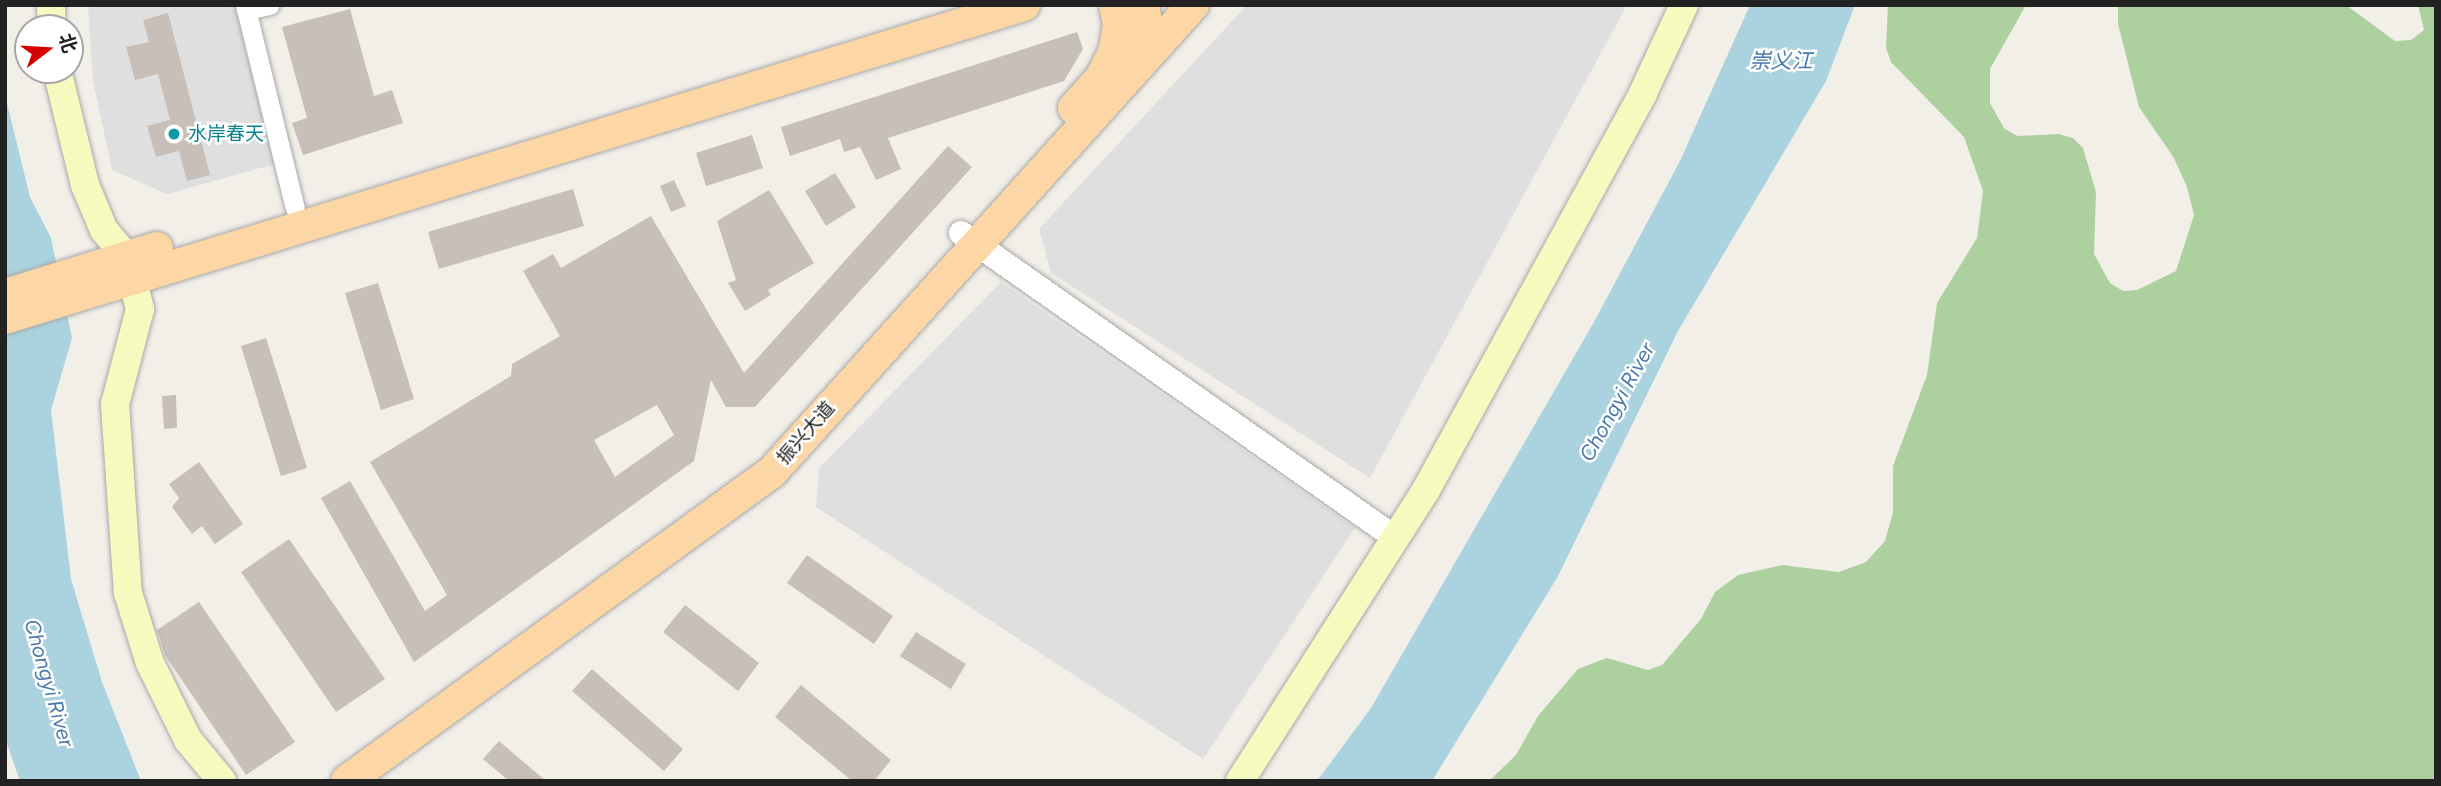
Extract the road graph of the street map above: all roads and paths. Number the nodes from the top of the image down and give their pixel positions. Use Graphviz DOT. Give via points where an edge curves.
graph roads {
  1 [pos="269,5"];
  2 [pos="952,5"];
  3 [pos="1024,5"];
  4 [pos="1115,5"];
  5 [pos="1143,5"];
  6 [pos="1193,5"];
  7 [pos="1684,5"];
  8 [pos="246,7"];
  9 [pos="1114,80"];
  10 [pos="60,84"];
  11 [pos="295,208"];
  12 [pos="967,239"];
  13 [pos="118,271"];
  14 [pos="5,295"];
  15 [pos="5,318"];
  16 [pos="1394,537"];
  17 [pos="222,781"];
  18 [pos="320,781"];
  19 [pos="347,781"];
  20 [pos="1240,781"];
  1 -- 8 [label="street"];
  2 -- 11 [label="main road"];
  3 -- 13 [label="main road"];
  4 -- 9 [label="main road"];
  5 -- 9 [label="main road" via="1146,48"];
  6 -- 9 [label="main road, 振兴大道"];
  7 -- 16 [label="main road" via="1643,93 1426,490"];
  8 -- 11 [label="street"];
  9 -- 12 [label="main road, 振兴大道"];
  10 -- 13 [label="main road" via="85,185"];
  11 -- 13 [label="main road"];
  12 -- 16 [label="street"];
  12 -- 18 [label="main road, 振兴大道" via="758,460"];
  12 -- 19 [label="main road, 振兴大道" via="772,472"];
  13 -- 14 [label="main road"];
  13 -- 15 [label="main road"];
  13 -- 17 [label="main road" via="140,309 115,404 128,593 150,663 188,740"];
  16 -- 20 [label="main road"];
}
